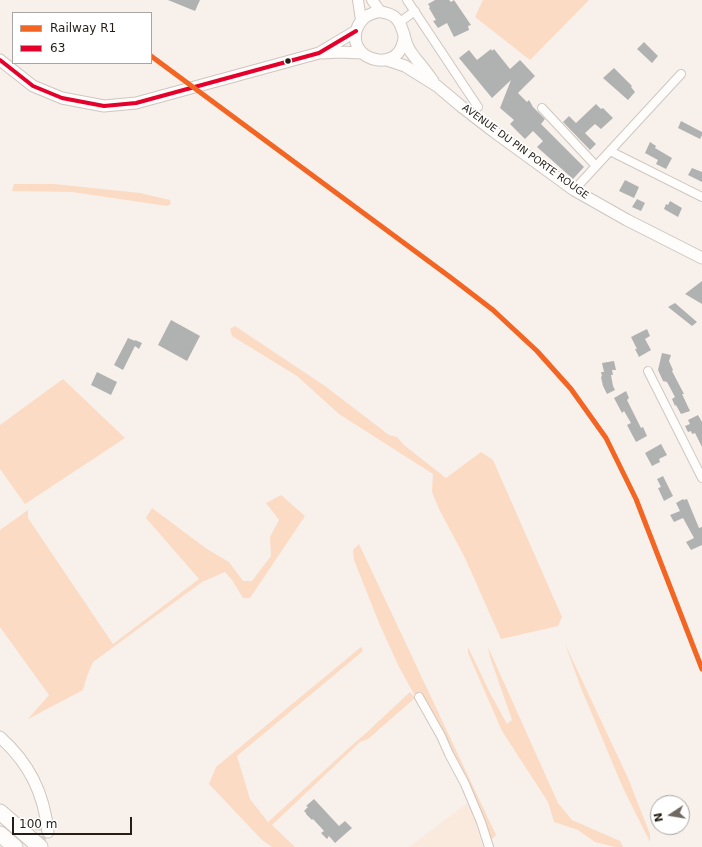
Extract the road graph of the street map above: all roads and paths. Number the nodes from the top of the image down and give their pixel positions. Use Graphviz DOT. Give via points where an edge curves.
graph roads {
  1 [pos="358,0"];
  2 [pos="372,0"];
  3 [pos="407,0"];
  4 [pos="380,11"];
  5 [pos="414,11"];
  6 [pos="361,20"];
  7 [pos="400,22"];
  8 [pos="356,32"];
  9 [pos="404,34"];
  10 [pos="319,53"];
  11 [pos="362,53"];
  12 [pos="0,60"];
  13 [pos="387,60"];
  14 [pos="681,74"];
  15 [pos="437,86"];
  16 [pos="478,107"];
  17 [pos="542,108"];
  18 [pos="610,151"];
  19 [pos="596,166"];
  20 [pos="574,190"];
  21 [pos="702,197"];
  22 [pos="702,258"];
  23 [pos="648,371"];
  24 [pos="702,478"];
  25 [pos="419,697"];
  26 [pos="0,737"];
  27 [pos="0,744"];
  28 [pos="0,812"];
  29 [pos="0,834"];
  30 [pos="15,847"];
  31 [pos="40,847"];
  32 [pos="488,847"];
  1 -- 6 [label="street"];
  2 -- 4 [label="street"];
  3 -- 5 [label="street, AVENUE DU PIN PORTE ROUGE"];
  4 -- 6 [label="main road" via="368,14"];
  4 -- 7 [label="main road" via="390,14"];
  5 -- 7 [label="street"];
  5 -- 16 [label="street, AVENUE DU PIN PORTE ROUGE"];
  6 -- 8 [label="main road"];
  7 -- 9 [label="main road"];
  8 -- 10 [label="main road"];
  8 -- 11 [label="main road" via="356,44"];
  9 -- 13 [label="main road" via="400,50"];
  9 -- 15 [label="main road, AVENUE DU PIN PORTE ROUGE" via="409,49"];
  10 -- 11 [label="main road"];
  10 -- 12 [label="main road" via="136,103 104,106 62,98 33,86"];
  11 -- 13 [label="main road" via="368,58"];
  13 -- 15 [label="main road, AVENUE DU PIN PORTE ROUGE" via="405,66"];
  14 -- 18 [label="street"];
  15 -- 20 [label="main road, AVENUE DU PIN PORTE ROUGE"];
  17 -- 19 [label="street"];
  18 -- 19 [label="street"];
  18 -- 21 [label="street"];
  19 -- 20 [label="street"];
  20 -- 22 [label="main road, AVENUE DU PIN PORTE ROUGE"];
  23 -- 24 [label="street"];
  25 -- 32 [label="street" via="465,784"];
  26 -- 27 [label="main road" via="27,768 38,789 47,823 44,830 30,786"];
  28 -- 31 [label="highway"];
  29 -- 30 [label="highway"];
}
